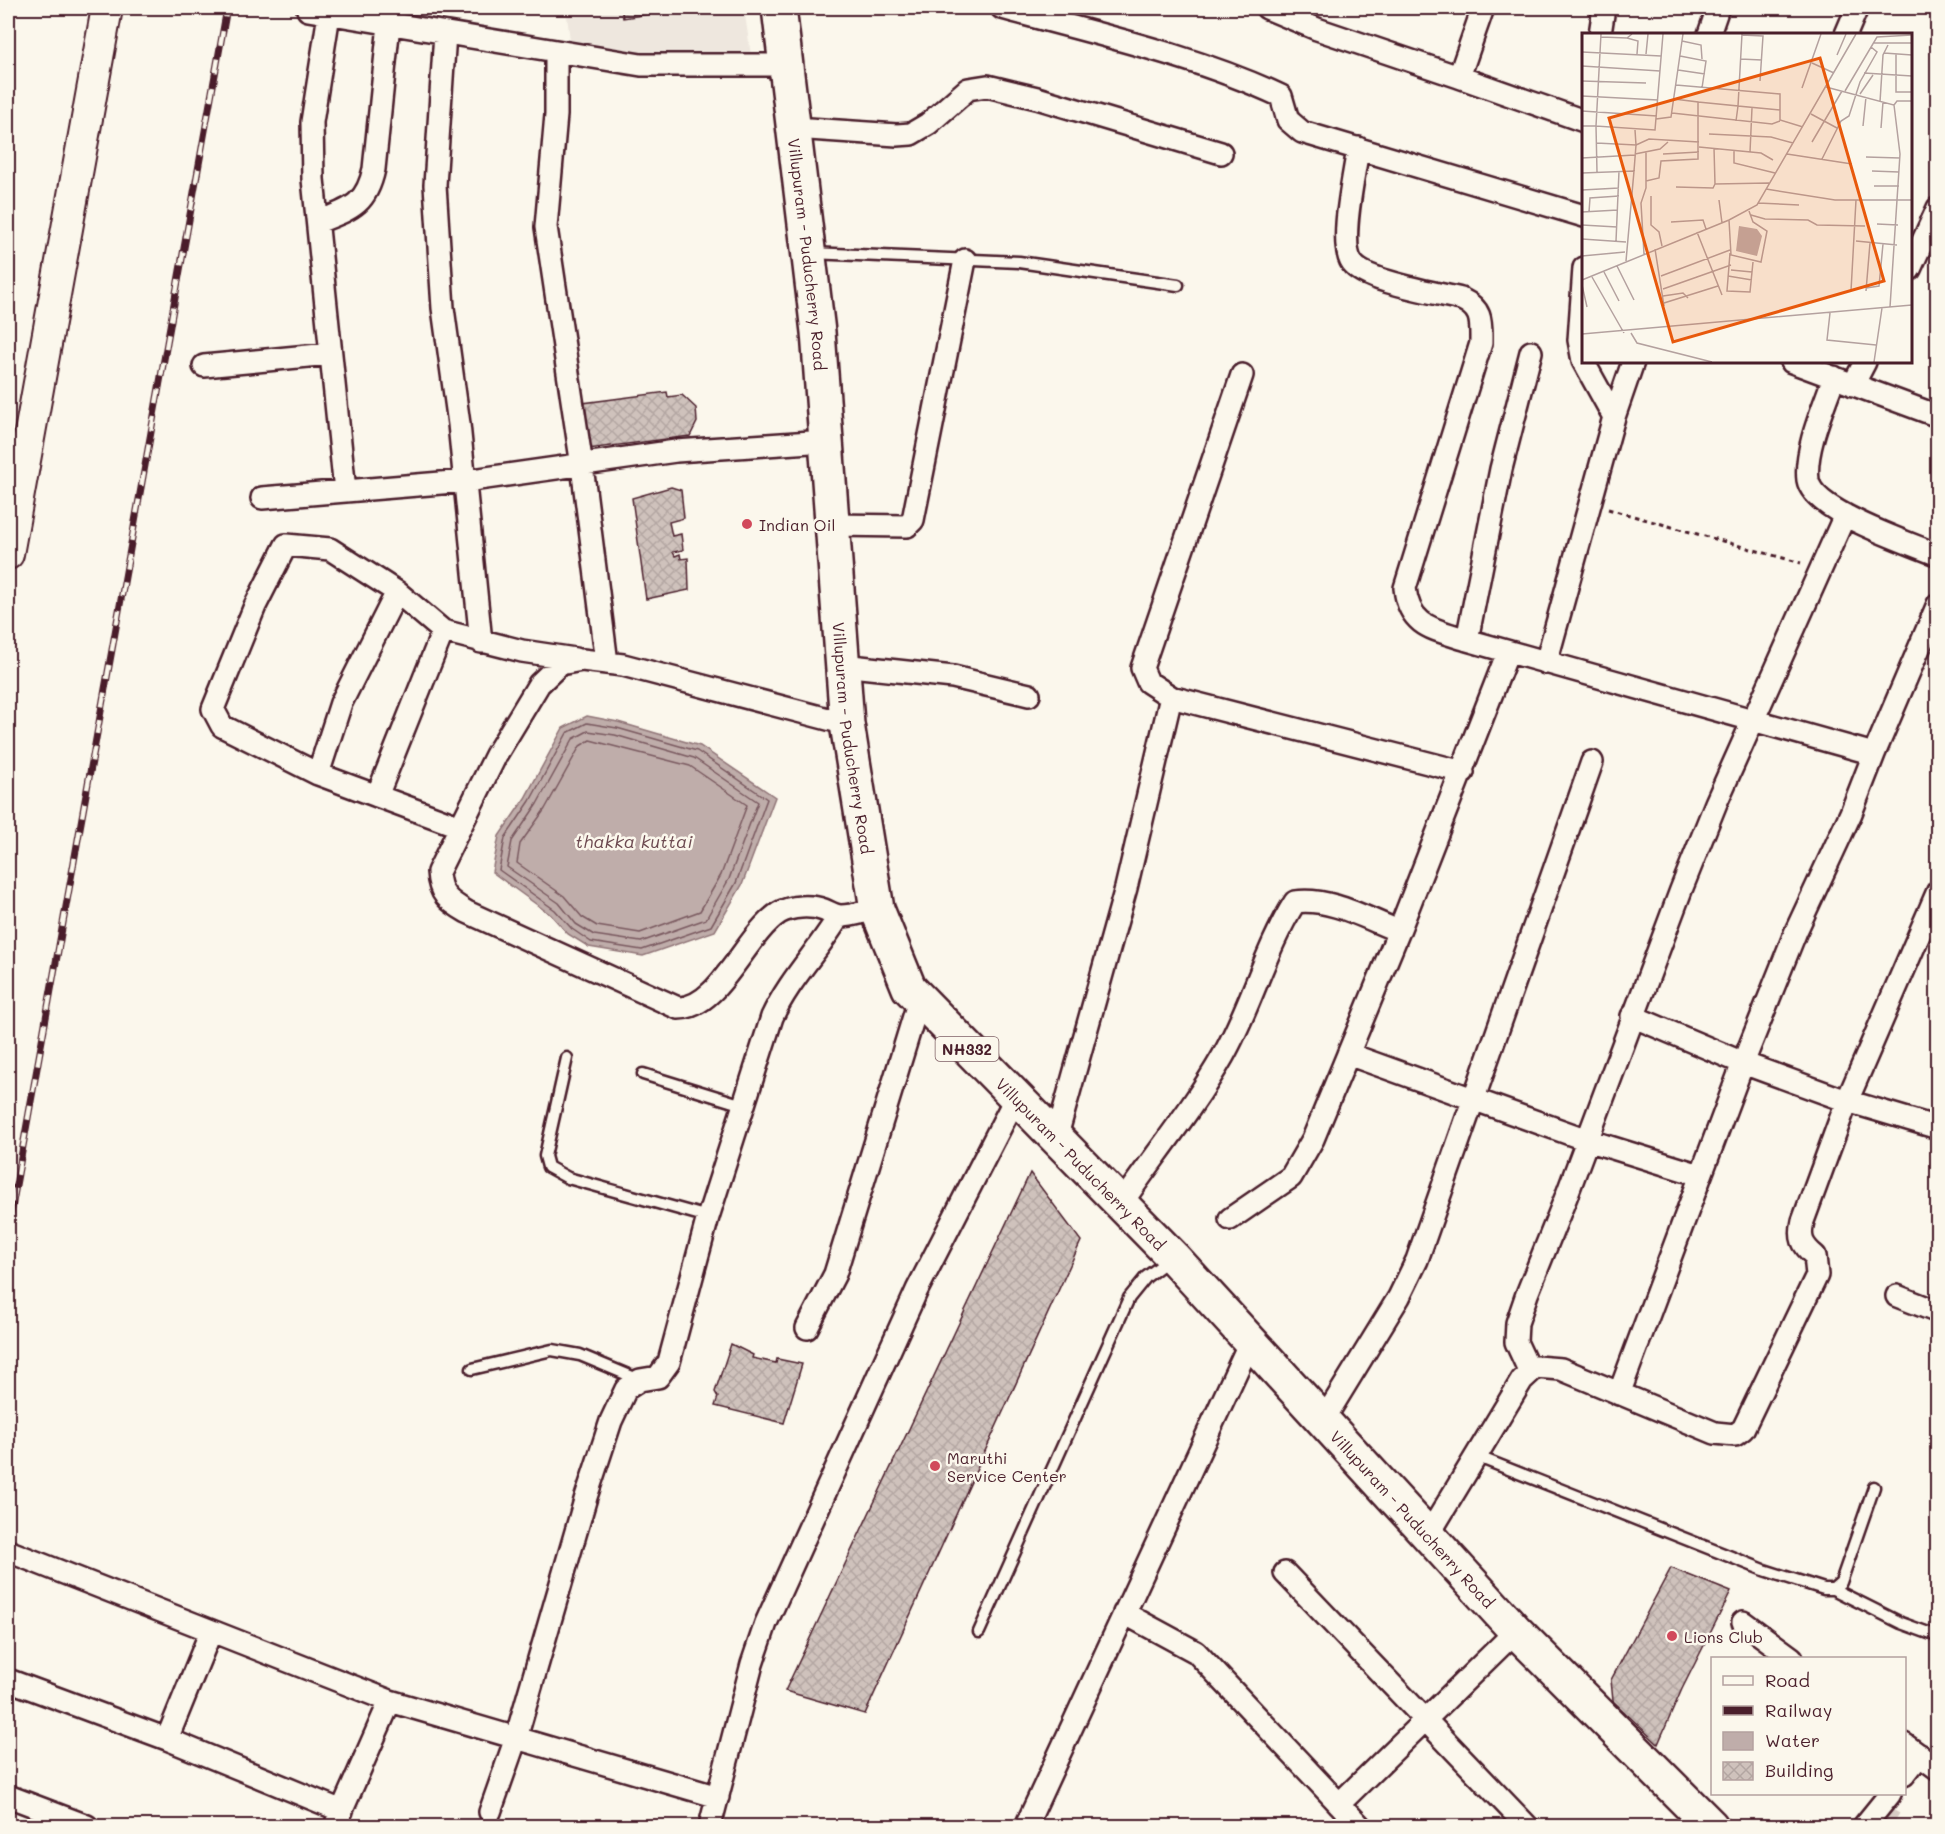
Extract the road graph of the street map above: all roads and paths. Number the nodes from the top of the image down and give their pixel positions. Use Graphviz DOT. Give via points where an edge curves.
graph roads {
  1 [pos="107,8"];
  2 [pos="779,8"];
  3 [pos="1002,8"];
  4 [pos="1483,8"];
  5 [pos="1604,8"];
  6 [pos="1718,8"];
  7 [pos="1857,8"];
  8 [pos="308,10"];
  9 [pos="1273,10"];
  10 [pos="329,14"];
  11 [pos="389,24"];
  12 [pos="445,33"];
  13 [pos="1600,33"];
  14 [pos="1709,33"];
  15 [pos="1846,33"];
  16 [pos="556,52"];
  17 [pos="787,65"];
  18 [pos="1459,77"];
  19 [pos="1582,121"];
  20 [pos="794,128"];
  21 [pos="1358,148"];
  22 [pos="1221,153"];
  23 [pos="1938,208"];
  24 [pos="1582,215"];
  25 [pos="318,222"];
  26 [pos="809,253"];
  27 [pos="965,260"];
  28 [pos="1912,267"];
  29 [pos="1178,285"];
  30 [pos="1582,297"];
  31 [pos="1531,352"];
  32 [pos="329,354"];
  33 [pos="1582,356"];
  34 [pos="1584,363"];
  35 [pos="1633,363"];
  36 [pos="1795,363"];
  37 [pos="1864,363"];
  38 [pos="204,366"];
  39 [pos="1242,375"];
  40 [pos="1844,381"];
  41 [pos="1938,416"];
  42 [pos="1614,417"];
  43 [pos="826,441"];
  44 [pos="582,466"];
  45 [pos="465,481"];
  46 [pos="345,491"];
  47 [pos="262,498"];
  48 [pos="1590,504"];
  49 [pos="1845,515"];
  50 [pos="832,525"];
  51 [pos="8,554"];
  52 [pos="1938,555"];
  53 [pos="1820,569"];
  54 [pos="397,592"];
  55 [pos="1938,604"];
  56 [pos="443,631"];
  57 [pos="1467,640"];
  58 [pos="481,642"];
  59 [pos="1508,652"];
  60 [pos="582,660"];
  61 [pos="607,663"];
  62 [pos="1546,663"];
  63 [pos="842,664"];
  64 [pos="1029,695"];
  65 [pos="1172,697"];
  66 [pos="1754,719"];
  67 [pos="847,724"];
  68 [pos="1874,754"];
  69 [pos="1592,762"];
  70 [pos="1463,772"];
  71 [pos="318,774"];
  72 [pos="377,796"];
  73 [pos="458,826"];
  74 [pos="1938,891"];
  75 [pos="877,909"];
  76 [pos="840,916"];
  77 [pos="1400,931"];
  78 [pos="919,1000"];
  79 [pos="1632,1016"];
  80 [pos="1348,1054"];
  81 [pos="567,1058"];
  82 [pos="1743,1063"];
  83 [pos="643,1074"];
  84 [pos="1015,1099"];
  85 [pos="1474,1099"];
  86 [pos="1847,1101"];
  87 [pos="743,1106"];
  88 [pos="1931,1126"];
  89 [pos="1056,1139"];
  90 [pos="1587,1140"];
  91 [pos="1700,1175"];
  92 [pos="1121,1204"];
  93 [pos="708,1217"];
  94 [pos="1230,1219"];
  95 [pos="1173,1257"];
  96 [pos="1897,1296"];
  97 [pos="1938,1312"];
  98 [pos="807,1328"];
  99 [pos="1250,1342"];
  100 [pos="472,1369"];
  101 [pos="1529,1370"];
  102 [pos="640,1380"];
  103 [pos="1619,1394"];
  104 [pos="1323,1421"];
  105 [pos="1476,1456"];
  106 [pos="1874,1487"];
  107 [pos="1430,1534"];
  108 [pos="8,1551"];
  109 [pos="1285,1573"];
  110 [pos="1833,1589"];
  111 [pos="1124,1613"];
  112 [pos="1743,1622"];
  113 [pos="211,1631"];
  114 [pos="1516,1631"];
  115 [pos="979,1632"];
  116 [pos="1938,1634"];
  117 [pos="1789,1657"];
  118 [pos="8,1680"];
  119 [pos="390,1701"];
  120 [pos="1425,1720"];
  121 [pos="516,1738"];
  122 [pos="167,1740"];
  123 [pos="1912,1749"];
  124 [pos="1938,1769"];
  125 [pos="1906,1771"];
  126 [pos="1889,1795"];
  127 [pos="8,1796"];
  128 [pos="718,1797"];
  129 [pos="1339,1804"];
  130 [pos="490,1812"];
  131 [pos="339,1819"];
  132 [pos="1700,1822"];
  133 [pos="87,1827"];
  134 [pos="710,1827"];
  135 [pos="1026,1827"];
  136 [pos="1360,1827"];
  137 [pos="1527,1827"];
  138 [pos="1864,1827"];
  1 -- 51 [label="street"];
  2 -- 17 [label="highway, Villupuram - Puducherry Road / NH332"];
  3 -- 21 [label="street" via="1190,61 1260,87 1281,96 1288,120 1302,132"];
  4 -- 18 [label="street"];
  5 -- 13 [label="street"];
  6 -- 14 [label="street"];
  7 -- 15 [label="street"];
  8 -- 10 [label="street"];
  9 -- 18 [label="street"];
  10 -- 11 [label="street"];
  10 -- 25 [label="street" via="312,122"];
  11 -- 12 [label="street"];
  11 -- 25 [label="street" via="370,188 363,200"];
  12 -- 16 [label="street"];
  12 -- 45 [label="street" via="435,185 443,308"];
  16 -- 17 [label="street" via="640,65"];
  16 -- 44 [label="street" via="556,115 546,227"];
  17 -- 20 [label="highway, Villupuram - Puducherry Road / NH332"];
  18 -- 19 [label="street"];
  20 -- 22 [label="street" via="911,134 968,89 987,86"];
  20 -- 26 [label="highway, Villupuram - Puducherry Road / NH332"];
  21 -- 24 [label="street"];
  21 -- 57 [label="street" via="1346,247 1352,263 1386,282 1473,304 1481,318 1481,343 1405,588 1407,606 1416,619"];
  23 -- 28 [label="street"];
  25 -- 32 [label="street"];
  26 -- 27 [label="lane"];
  26 -- 43 [label="highway, Villupuram - Puducherry Road / NH332"];
  27 -- 29 [label="lane" via="1058,266"];
  27 -- 50 [label="street" via="913,520 907,526"];
  30 -- 33 [label="street"];
  31 -- 57 [label="street" via="1501,469"];
  32 -- 38 [label="street"];
  32 -- 46 [label="street"];
  34 -- 42 [label="street"];
  35 -- 42 [label="street"];
  36 -- 40 [label="street"];
  37 -- 40 [label="street"];
  39 -- 65 [label="street" via="1142,668 1148,682"];
  40 -- 41 [label="street"];
  40 -- 49 [label="street" via="1813,442 1808,483 1816,496"];
  42 -- 48 [label="street"];
  43 -- 44 [label="street" via="676,452"];
  43 -- 50 [label="highway, Villupuram - Puducherry Road / NH332"];
  44 -- 45 [label="street"];
  44 -- 61 [label="street"];
  45 -- 46 [label="street"];
  45 -- 58 [label="street"];
  46 -- 47 [label="street"];
  48 -- 53 [label="path"];
  48 -- 62 [label="street"];
  49 -- 52 [label="street"];
  49 -- 53 [label="street"];
  50 -- 63 [label="highway, Villupuram - Puducherry Road / NH332"];
  53 -- 66 [label="street"];
  54 -- 56 [label="street"];
  54 -- 71 [label="street" via="341,703"];
  54 -- 71 [label="street" via="330,549 286,545 255,606 213,709 222,726"];
  55 -- 68 [label="street"];
  56 -- 58 [label="street"];
  56 -- 72 [label="street"];
  57 -- 59 [label="street"];
  58 -- 60 [label="street"];
  59 -- 62 [label="street"];
  59 -- 70 [label="street"];
  60 -- 61 [label="street"];
  60 -- 73 [label="street" via="560,664 539,684"];
  61 -- 67 [label="street"];
  62 -- 66 [label="street"];
  63 -- 64 [label="street" via="953,677"];
  63 -- 67 [label="highway, Villupuram - Puducherry Road / NH332"];
  65 -- 70 [label="street"];
  65 -- 89 [label="street" via="1126,888"];
  66 -- 68 [label="street"];
  66 -- 79 [label="street"];
  67 -- 75 [label="highway, Villupuram - Puducherry Road / NH332"];
  68 -- 82 [label="street"];
  69 -- 85 [label="street"];
  70 -- 77 [label="street"];
  71 -- 72 [label="street"];
  72 -- 73 [label="street"];
  73 -- 76 [label="street" via="438,872 439,889 449,902 678,1008 690,1008 706,998 779,913 799,907 820,908"];
  74 -- 86 [label="street"];
  75 -- 76 [label="street"];
  75 -- 78 [label="highway, Villupuram - Puducherry Road / NH332" via="909,988"];
  76 -- 87 [label="street" via="783,992"];
  77 -- 80 [label="street"];
  77 -- 92 [label="street" via="1324,902 1295,902 1222,1058"];
  78 -- 84 [label="highway, Villupuram - Puducherry Road / NH332"];
  78 -- 98 [label="street" via="834,1274"];
  79 -- 82 [label="street"];
  79 -- 90 [label="street"];
  80 -- 85 [label="street"];
  80 -- 94 [label="street" via="1313,1138 1291,1177"];
  81 -- 93 [label="lane" via="545,1156 548,1167 568,1178"];
  82 -- 86 [label="street"];
  82 -- 91 [label="street"];
  83 -- 87 [label="lane"];
  84 -- 89 [label="highway, Villupuram - Puducherry Road / NH332"];
  84 -- 128 [label="street" via="917,1290 766,1623"];
  85 -- 90 [label="street"];
  85 -- 104 [label="street" via="1418,1260"];
  86 -- 88 [label="street"];
  86 -- 103 [label="street" via="1800,1233 1803,1246 1818,1263 1816,1275 1743,1429 1735,1435 1715,1433"];
  87 -- 93 [label="street"];
  89 -- 92 [label="highway, Villupuram - Puducherry Road / NH332"];
  90 -- 91 [label="street"];
  90 -- 101 [label="street" via="1517,1323 1516,1342"];
  91 -- 103 [label="street"];
  92 -- 95 [label="highway, Villupuram - Puducherry Road / NH332"];
  93 -- 102 [label="street" via="669,1362 658,1377"];
  95 -- 99 [label="highway, Villupuram - Puducherry Road / NH332"];
  95 -- 115 [label="lane" via="1146,1277 1129,1298"];
  96 -- 97 [label="street"];
  99 -- 104 [label="highway, Villupuram - Puducherry Road / NH332"];
  99 -- 111 [label="street"];
  100 -- 102 [label="lane" via="552,1350 580,1355"];
  101 -- 103 [label="street" via="1542,1366 1561,1369"];
  101 -- 105 [label="street"];
  102 -- 121 [label="street" via="626,1389 599,1455"];
  104 -- 107 [label="highway, Villupuram - Puducherry Road / NH332"];
  105 -- 107 [label="street"];
  105 -- 110 [label="lane" via="1764,1570"];
  106 -- 110 [label="lane" via="1841,1582"];
  107 -- 114 [label="highway, Villupuram - Puducherry Road / NH332"];
  108 -- 113 [label="street"];
  109 -- 120 [label="street"];
  110 -- 116 [label="lane" via="1901,1623"];
  111 -- 129 [label="street" via="1196,1652"];
  111 -- 135 [label="street"];
  112 -- 117 [label="street"];
  113 -- 119 [label="street"];
  113 -- 122 [label="street"];
  114 -- 120 [label="street"];
  114 -- 132 [label="highway, Villupuram - Puducherry Road / NH332"];
  118 -- 122 [label="street"];
  119 -- 121 [label="street"];
  119 -- 131 [label="street"];
  120 -- 129 [label="street"];
  120 -- 137 [label="street"];
  121 -- 128 [label="street"];
  121 -- 130 [label="street"];
  122 -- 131 [label="street"];
  123 -- 124 [label="street"];
  123 -- 125 [label="street"];
  126 -- 138 [label="street"];
  127 -- 133 [label="street"];
  128 -- 134 [label="street"];
  129 -- 136 [label="street"];
}
